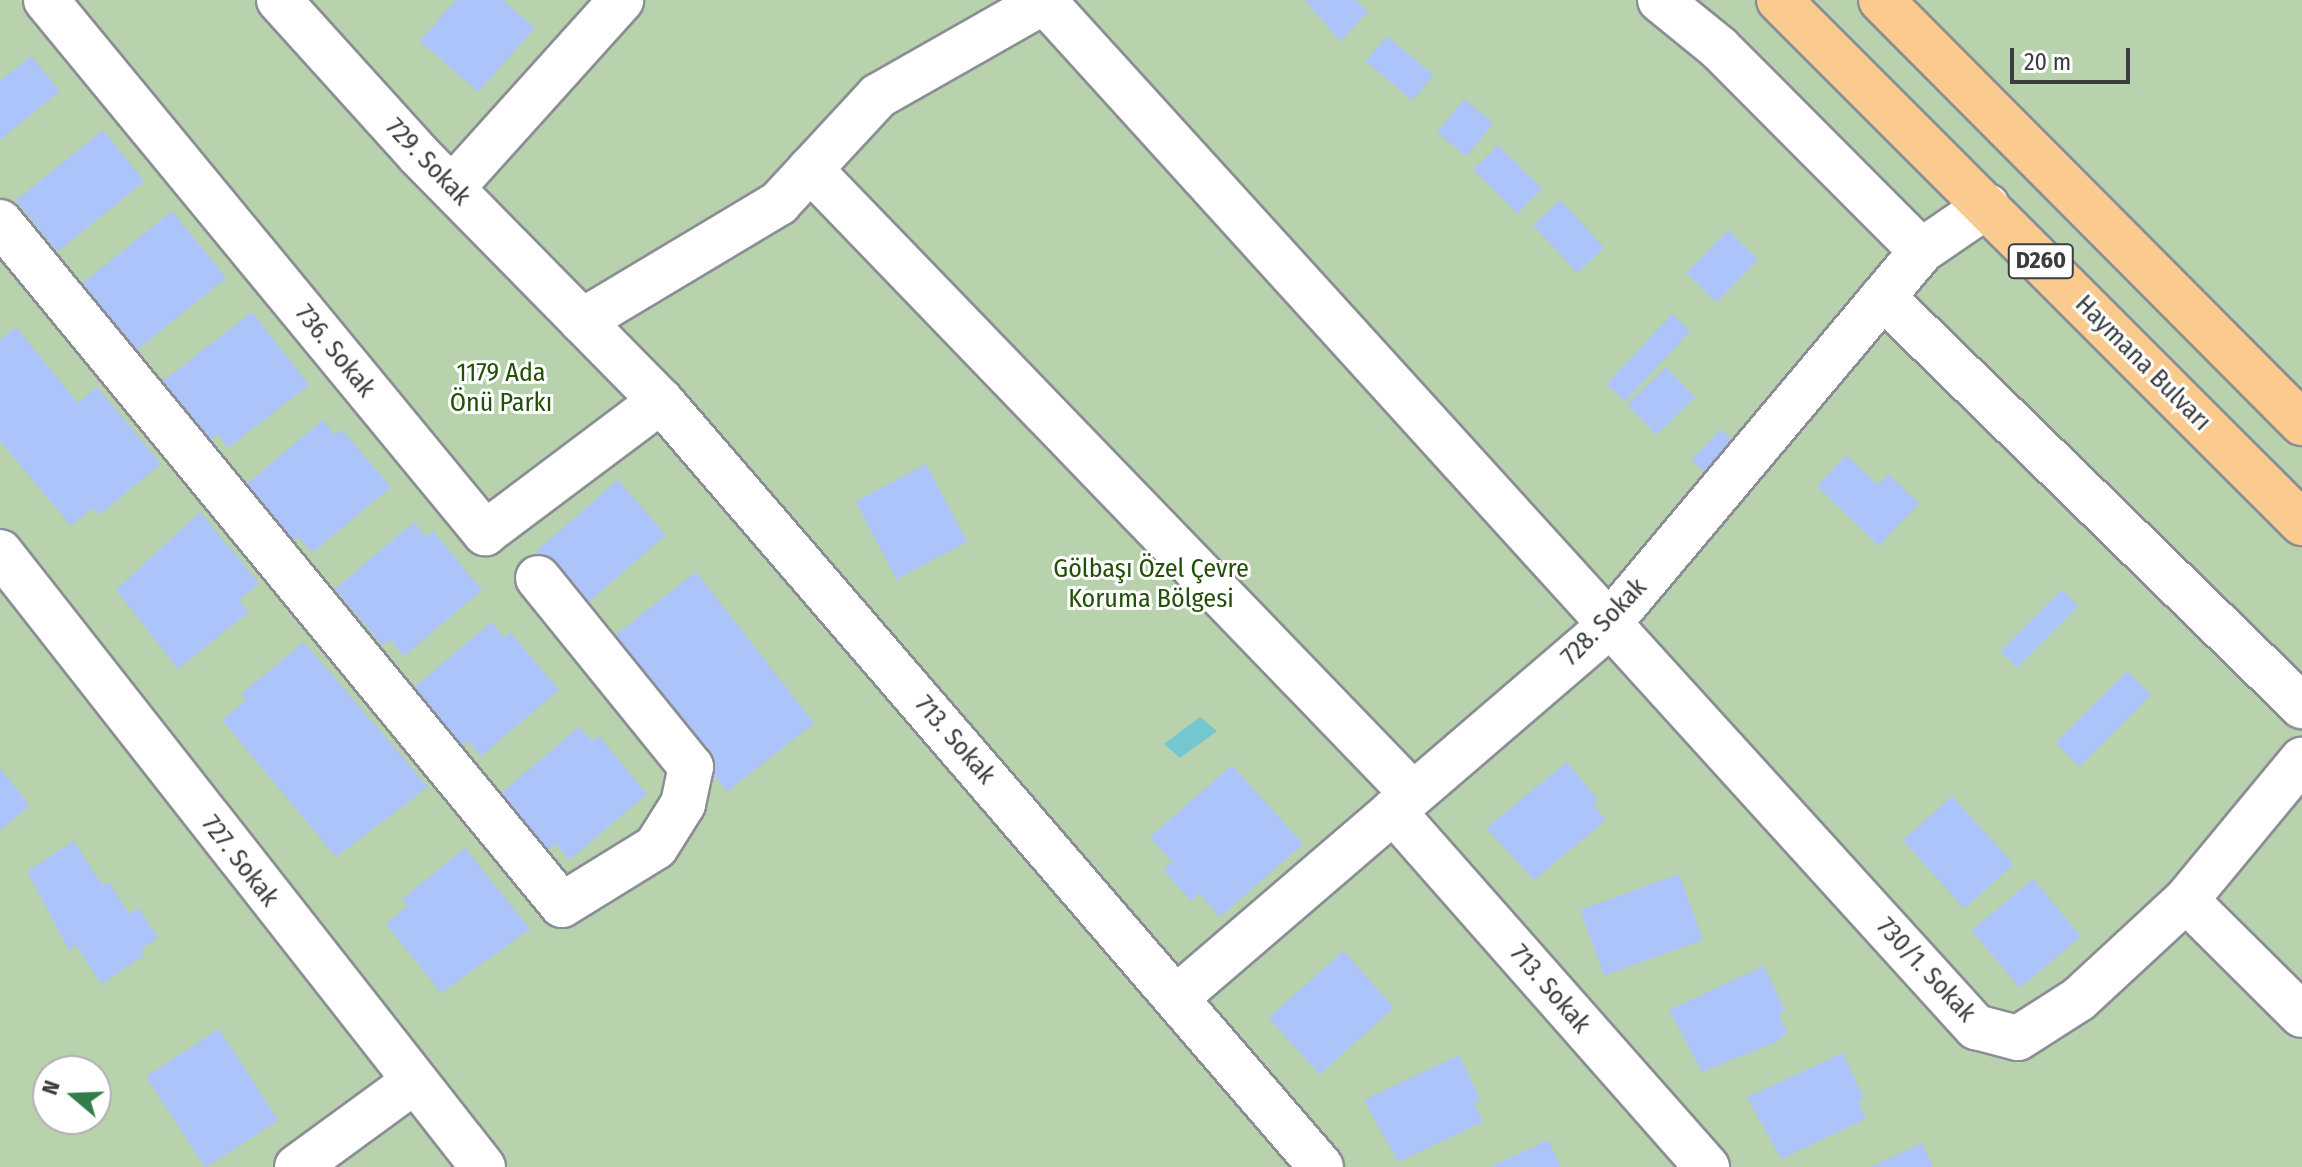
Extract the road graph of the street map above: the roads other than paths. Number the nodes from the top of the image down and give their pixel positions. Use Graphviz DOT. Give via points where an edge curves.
graph roads {
  1 [pos="46,0"];
  2 [pos="279,0"];
  3 [pos="621,0"];
  4 [pos="1660,0"];
  5 [pos="1779,0"];
  6 [pos="1881,0"];
  7 [pos="1045,1"];
  8 [pos="810,169"];
  9 [pos="452,188"];
  10 [pos="1987,206"];
  11 [pos="0,222"];
  12 [pos="1921,251"];
  13 [pos="1883,297"];
  14 [pos="582,321"];
  15 [pos="661,401"];
  16 [pos="2302,423"];
  17 [pos="2302,523"];
  18 [pos="0,552"];
  19 [pos="538,578"];
  20 [pos="1611,621"];
  21 [pos="2302,706"];
  22 [pos="2302,760"];
  23 [pos="1403,802"];
  24 [pos="2186,900"];
  25 [pos="1177,997"];
  26 [pos="2302,1015"];
  27 [pos="412,1083"];
  28 [pos="297,1167"];
  29 [pos="483,1167"];
  30 [pos="1321,1167"];
  31 [pos="1707,1167"];
  1 -- 15 [label="street, 736. Sokak" via="485,533"];
  2 -- 9 [label="street, 729. Sokak"];
  3 -- 9 [label="street"];
  4 -- 12 [label="street" via="1719,48"];
  5 -- 10 [label="highway, Haymana Bulvarı / D260"];
  6 -- 16 [label="highway, D260"];
  7 -- 8 [label="street" via="878,96"];
  7 -- 20 [label="street, 730/1. Sokak"];
  8 -- 14 [label="street" via="779,203"];
  8 -- 23 [label="street, 713. Sokak"];
  9 -- 14 [label="street, 729. Sokak"];
  10 -- 12 [label="street, 728. Sokak"];
  10 -- 17 [label="highway, Haymana Bulvarı / D260"];
  11 -- 19 [label="street" via="562,905 656,847 683,804 691,767"];
  12 -- 13 [label="street, 728. Sokak"];
  13 -- 20 [label="street, 728. Sokak"];
  13 -- 21 [label="street"];
  14 -- 15 [label="street, 713. Sokak"];
  15 -- 25 [label="street, 713. Sokak"];
  18 -- 27 [label="street, 727. Sokak"];
  20 -- 23 [label="street, 728. Sokak"];
  20 -- 24 [label="street, 730/1. Sokak" via="1976,1027 2018,1038 2079,999"];
  22 -- 24 [label="street, 730/1. Sokak"];
  23 -- 25 [label="street, 728. Sokak"];
  23 -- 31 [label="street, 713. Sokak"];
  24 -- 26 [label="street"];
  25 -- 30 [label="street, 713. Sokak"];
  27 -- 28 [label="street"];
  27 -- 29 [label="street, 727. Sokak"];
}
